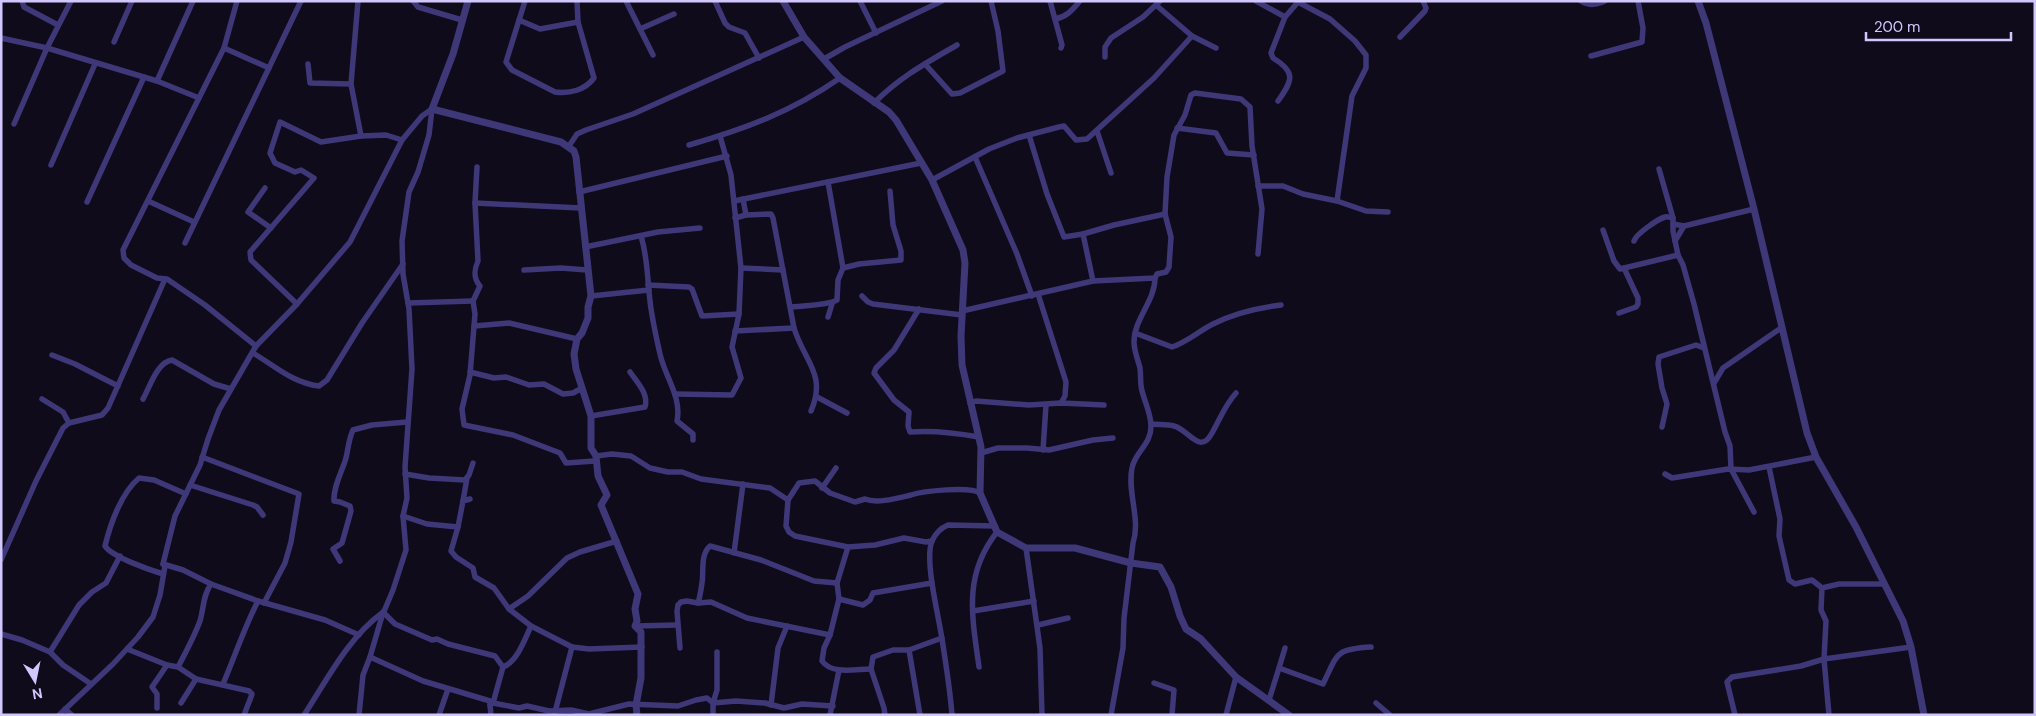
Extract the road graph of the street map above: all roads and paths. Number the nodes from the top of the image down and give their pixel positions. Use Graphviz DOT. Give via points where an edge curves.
graph roads {
  1 [pos="22,1"];
  2 [pos="71,1"];
  3 [pos="132,1"];
  4 [pos="193,1"];
  5 [pos="237,1"];
  6 [pos="301,1"];
  7 [pos="358,1"];
  8 [pos="413,1"];
  9 [pos="468,1"];
  10 [pos="525,1"];
  11 [pos="577,1"];
  12 [pos="626,1"];
  13 [pos="715,1"];
  14 [pos="860,1"];
  15 [pos="942,1"];
  16 [pos="991,1"];
  17 [pos="1050,1"];
  18 [pos="1080,1"];
  19 [pos="1256,1"];
  20 [pos="1424,1"];
  21 [pos="1581,1"];
  22 [pos="1605,1"];
  23 [pos="1638,1"];
  24 [pos="1698,1"];
  25 [pos="786,2"];
  26 [pos="1299,2"];
  27 [pos="1158,3"];
  28 [pos="674,14"];
  29 [pos="1285,17"];
  30 [pos="1055,19"];
  31 [pos="462,20"];
  32 [pos="519,20"];
  33 [pos="578,22"];
  34 [pos="58,25"];
  35 [pos="640,29"];
  36 [pos="876,33"];
  37 [pos="1192,36"];
  38 [pos="804,37"];
  39 [pos="1400,37"];
  40 [pos="1,38"];
  41 [pos="114,42"];
  42 [pos="957,45"];
  43 [pos="47,48"];
  44 [pos="224,48"];
  45 [pos="1061,48"];
  46 [pos="1216,48"];
  47 [pos="653,55"];
  48 [pos="1591,56"];
  49 [pos="1105,57"];
  50 [pos="758,58"];
  51 [pos="824,59"];
  52 [pos="95,64"];
  53 [pos="308,64"];
  54 [pos="925,64"];
  55 [pos="268,68"];
  56 [pos="144,77"];
  57 [pos="840,78"];
  58 [pos="157,81"];
  59 [pos="351,84"];
  60 [pos="199,98"];
  61 [pos="1278,101"];
  62 [pos="874,103"];
  63 [pos="432,109"];
  64 [pos="14,124"];
  65 [pos="1177,128"];
  66 [pos="1098,130"];
  67 [pos="1029,135"];
  68 [pos="361,136"];
  69 [pos="720,136"];
  70 [pos="402,140"];
  71 [pos="688,145"];
  72 [pos="569,146"];
  73 [pos="1254,155"];
  74 [pos="727,156"];
  75 [pos="975,157"];
  76 [pos="921,162"];
  77 [pos="51,165"];
  78 [pos="477,167"];
  79 [pos="1659,169"];
  80 [pos="1111,173"];
  81 [pos="932,180"];
  82 [pos="828,182"];
  83 [pos="1258,186"];
  84 [pos="265,188"];
  85 [pos="890,191"];
  86 [pos="580,192"];
  87 [pos="743,199"];
  88 [pos="148,201"];
  89 [pos="734,201"];
  90 [pos="1336,201"];
  91 [pos="87,202"];
  92 [pos="475,203"];
  93 [pos="581,208"];
  94 [pos="1754,209"];
  95 [pos="1388,212"];
  96 [pos="1165,214"];
  97 [pos="746,215"];
  98 [pos="735,218"];
  99 [pos="1673,221"];
  100 [pos="194,222"];
  101 [pos="1684,226"];
  102 [pos="271,228"];
  103 [pos="700,228"];
  104 [pos="1603,230"];
  105 [pos="1083,234"];
  106 [pos="641,236"];
  107 [pos="1634,241"];
  108 [pos="1675,242"];
  109 [pos="185,243"];
  110 [pos="585,247"];
  111 [pos="1258,254"];
  112 [pos="1678,255"];
  113 [pos="403,264"];
  114 [pos="741,268"];
  115 [pos="843,268"];
  116 [pos="1624,268"];
  117 [pos="524,270"];
  118 [pos="587,270"];
  119 [pos="783,270"];
  120 [pos="1155,278"];
  121 [pos="165,279"];
  122 [pos="1092,281"];
  123 [pos="649,288"];
  124 [pos="1035,295"];
  125 [pos="591,296"];
  126 [pos="862,296"];
  127 [pos="473,301"];
  128 [pos="408,303"];
  129 [pos="297,304"];
  130 [pos="832,304"];
  131 [pos="1281,304"];
  132 [pos="791,307"];
  133 [pos="918,309"];
  134 [pos="962,313"];
  135 [pos="1619,313"];
  136 [pos="739,314"];
  137 [pos="828,316"];
  138 [pos="474,326"];
  139 [pos="794,328"];
  140 [pos="1781,328"];
  141 [pos="735,331"];
  142 [pos="1135,333"];
  143 [pos="1701,337"];
  144 [pos="576,339"];
  145 [pos="1696,345"];
  146 [pos="256,346"];
  147 [pos="1704,348"];
  148 [pos="253,353"];
  149 [pos="52,355"];
  150 [pos="1711,367"];
  151 [pos="1723,368"];
  152 [pos="470,372"];
  153 [pos="630,372"];
  154 [pos="1714,383"];
  155 [pos="118,386"];
  156 [pos="582,388"];
  157 [pos="231,389"];
  158 [pos="1236,393"];
  159 [pos="675,394"];
  160 [pos="817,397"];
  161 [pos="144,399"];
  162 [pos="42,400"];
  163 [pos="970,403"];
  164 [pos="1061,403"];
  165 [pos="1046,405"];
  166 [pos="1104,405"];
  167 [pos="811,411"];
  168 [pos="847,413"];
  169 [pos="591,416"];
  170 [pos="407,422"];
  171 [pos="69,423"];
  172 [pos="1151,424"];
  173 [pos="1662,427"];
  174 [pos="980,438"];
  175 [pos="1113,438"];
  176 [pos="693,440"];
  177 [pos="1043,450"];
  178 [pos="982,453"];
  179 [pos="202,457"];
  180 [pos="1816,457"];
  181 [pos="596,459"];
  182 [pos="473,463"];
  183 [pos="1769,467"];
  184 [pos="836,468"];
  185 [pos="1731,469"];
  186 [pos="406,474"];
  187 [pos="1665,474"];
  188 [pos="467,478"];
  189 [pos="743,484"];
  190 [pos="190,486"];
  191 [pos="822,488"];
  192 [pos="980,493"];
  193 [pos="186,494"];
  194 [pos="470,499"];
  195 [pos="788,500"];
  196 [pos="463,501"];
  197 [pos="1754,512"];
  198 [pos="263,515"];
  199 [pos="403,516"];
  200 [pos="458,527"];
  201 [pos="996,529"];
  202 [pos="617,541"];
  203 [pos="932,541"];
  204 [pos="848,547"];
  205 [pos="1026,548"];
  206 [pos="734,553"];
  207 [pos="120,556"];
  208 [pos="1,559"];
  209 [pos="340,561"];
  210 [pos="1130,562"];
  211 [pos="163,564"];
  212 [pos="163,574"];
  213 [pos="837,583"];
  214 [pos="932,583"];
  215 [pos="211,584"];
  216 [pos="1884,584"];
  217 [pos="1822,588"];
  218 [pos="839,599"];
  219 [pos="1034,601"];
  220 [pos="261,602"];
  221 [pos="698,603"];
  222 [pos="510,609"];
  223 [pos="973,611"];
  224 [pos="383,613"];
  225 [pos="1068,618"];
  226 [pos="677,625"];
  227 [pos="1038,625"];
  228 [pos="531,626"];
  229 [pos="635,626"];
  230 [pos="787,626"];
  231 [pos="1,634"];
  232 [pos="359,635"];
  233 [pos="830,635"];
  234 [pos="942,638"];
  235 [pos="572,647"];
  236 [pos="642,647"];
  237 [pos="1371,647"];
  238 [pos="1910,647"];
  239 [pos="680,648"];
  240 [pos="1285,648"];
  241 [pos="126,649"];
  242 [pos="909,650"];
  243 [pos="50,652"];
  244 [pos="717,652"];
  245 [pos="370,657"];
  246 [pos="1824,659"];
  247 [pos="166,665"];
  248 [pos="178,667"];
  249 [pos="978,667"];
  250 [pos="503,668"];
  251 [pos="1279,668"];
  252 [pos="871,669"];
  253 [pos="840,670"];
  254 [pos="1236,677"];
  255 [pos="196,679"];
  256 [pos="1154,683"];
  257 [pos="91,684"];
  258 [pos="224,684"];
  259 [pos="448,689"];
  260 [pos="1269,700"];
  261 [pos="181,703"];
  262 [pos="713,703"];
  263 [pos="1376,703"];
  264 [pos="491,704"];
  265 [pos="771,705"];
  266 [pos="636,706"];
  267 [pos="833,706"];
  268 [pos="157,708"];
  269 [pos="65,709"];
  270 [pos="555,712"];
  271 [pos="588,714"];
  272 [pos="1285,714"];
  273 [pos="59,715"];
  274 [pos="72,715"];
  275 [pos="244,715"];
  276 [pos="304,715"];
  277 [pos="359,715"];
  278 [pos="440,715"];
  279 [pos="491,715"];
  280 [pos="637,715"];
  281 [pos="712,715"];
  282 [pos="830,715"];
  283 [pos="885,715"];
  284 [pos="920,715"];
  285 [pos="952,715"];
  286 [pos="1042,715"];
  287 [pos="1111,715"];
  288 [pos="1172,715"];
  289 [pos="1226,715"];
  290 [pos="1390,715"];
  291 [pos="1735,715"];
  292 [pos="1829,715"];
  293 [pos="1924,715"];
  1 -- 34 [label="street" via="24,7"];
  2 -- 34 [label="street"];
  3 -- 41 [label="street"];
  4 -- 58 [label="street"];
  5 -- 44 [label="street"];
  6 -- 55 [label="street"];
  7 -- 59 [label="street"];
  8 -- 31 [label="street" via="418,7"];
  9 -- 31 [label="street"];
  10 -- 32 [label="street"];
  11 -- 33 [label="street"];
  12 -- 35 [label="street"];
  13 -- 50 [label="street" via="729,27 745,33"];
  14 -- 36 [label="street"];
  15 -- 36 [label="street"];
  16 -- 54 [label="street" via="1002,71 952,94"];
  17 -- 30 [label="street"];
  18 -- 30 [label="street" via="1063,18"];
  19 -- 29 [label="street"];
  20 -- 39 [label="street" via="1426,8"];
  21 -- 22 [label="street" via="1595,5"];
  23 -- 48 [label="street" via="1644,28 1642,42"];
  24 -- 94 [label="street"];
  25 -- 38 [label="street"];
  26 -- 29 [label="street"];
  26 -- 90 [label="street" via="1330,19 1366,54 1366,68 1352,96"];
  27 -- 37 [label="street"];
  27 -- 49 [label="street" via="1111,38 1104,47"];
  28 -- 35 [label="street"];
  29 -- 61 [label="street" via="1271,53 1290,71"];
  30 -- 45 [label="street"];
  31 -- 63 [label="street"];
  32 -- 33 [label="street" via="540,29"];
  32 -- 33 [label="street" via="506,62 512,70 562,93 588,86 594,78"];
  34 -- 43 [label="street"];
  35 -- 47 [label="street"];
  36 -- 51 [label="street"];
  37 -- 46 [label="street"];
  37 -- 66 [label="street" via="1154,78"];
  38 -- 50 [label="street"];
  38 -- 51 [label="street"];
  40 -- 43 [label="street"];
  42 -- 54 [label="street"];
  43 -- 52 [label="street"];
  43 -- 64 [label="street"];
  44 -- 55 [label="street"];
  44 -- 60 [label="street"];
  50 -- 72 [label="street" via="634,114 586,130 578,134"];
  51 -- 57 [label="street"];
  52 -- 56 [label="street"];
  52 -- 77 [label="street"];
  53 -- 59 [label="street" via="310,83"];
  54 -- 62 [label="street" via="890,87"];
  55 -- 100 [label="street"];
  56 -- 58 [label="street"];
  56 -- 91 [label="street"];
  57 -- 62 [label="street"];
  57 -- 69 [label="street" via="819,93 768,119"];
  58 -- 60 [label="street"];
  59 -- 68 [label="street"];
  60 -- 88 [label="street"];
  62 -- 76 [label="street" via="896,120"];
  63 -- 70 [label="street"];
  63 -- 72 [label="street"];
  63 -- 113 [label="street" via="425,149 409,192 402,241"];
  65 -- 73 [label="street" via="1216,133 1227,153"];
  65 -- 73 [label="street" via="1192,93 1241,99 1250,107"];
  65 -- 96 [label="street" via="1167,177"];
  66 -- 67 [label="street" via="1082,140 1072,138 1064,126"];
  66 -- 80 [label="street"];
  67 -- 75 [label="street"];
  67 -- 105 [label="street" via="1061,235"];
  68 -- 70 [label="street"];
  68 -- 102 [label="street" via="321,142 280,122 270,153 275,164 295,172 301,170 314,178"];
  69 -- 71 [label="street"];
  69 -- 74 [label="street"];
  70 -- 129 [label="street" via="350,242"];
  72 -- 86 [label="street" via="576,157"];
  73 -- 83 [label="street"];
  74 -- 86 [label="street"];
  74 -- 89 [label="street"];
  75 -- 81 [label="street"];
  75 -- 124 [label="street"];
  76 -- 81 [label="street"];
  76 -- 82 [label="street"];
  78 -- 92 [label="street"];
  79 -- 99 [label="street"];
  81 -- 134 [label="street" via="965,256"];
  82 -- 87 [label="street"];
  82 -- 115 [label="street"];
  83 -- 90 [label="street" via="1282,186"];
  83 -- 111 [label="street" via="1262,214"];
  84 -- 102 [label="street" via="248,212"];
  85 -- 115 [label="street" via="901,260"];
  86 -- 93 [label="street"];
  87 -- 89 [label="street"];
  87 -- 97 [label="street"];
  88 -- 100 [label="street"];
  88 -- 121 [label="street" via="125,242 124,258 131,265"];
  89 -- 98 [label="street"];
  90 -- 95 [label="street" via="1366,211"];
  92 -- 93 [label="street"];
  92 -- 127 [label="street" via="478,261 474,269 475,280 480,286"];
  93 -- 110 [label="street"];
  94 -- 101 [label="street"];
  94 -- 140 [label="street"];
  96 -- 105 [label="street"];
  96 -- 120 [label="street" via="1171,237 1169,268"];
  97 -- 98 [label="street"];
  97 -- 119 [label="street" via="771,214"];
  98 -- 114 [label="street"];
  99 -- 101 [label="street"];
  99 -- 107 [label="street" via="1665,217 1638,233"];
  99 -- 108 [label="street"];
  100 -- 109 [label="street"];
  101 -- 108 [label="street"];
  102 -- 129 [label="street" via="250,256"];
  103 -- 106 [label="street"];
  104 -- 116 [label="street" via="1614,261 1618,268"];
  105 -- 122 [label="street"];
  106 -- 110 [label="street"];
  106 -- 123 [label="street" via="648,262"];
  108 -- 112 [label="street"];
  110 -- 118 [label="street"];
  112 -- 116 [label="street"];
  112 -- 143 [label="street"];
  113 -- 128 [label="street"];
  113 -- 148 [label="street" via="327,380 319,386 289,377"];
  114 -- 119 [label="street"];
  114 -- 136 [label="street"];
  115 -- 130 [label="street" via="838,280 837,300"];
  116 -- 135 [label="street" via="1639,302 1636,307"];
  117 -- 118 [label="street"];
  118 -- 125 [label="street"];
  119 -- 132 [label="street"];
  120 -- 122 [label="street"];
  120 -- 142 [label="street" via="1155,288"];
  121 -- 146 [label="street" via="205,305"];
  121 -- 155 [label="street"];
  122 -- 124 [label="street"];
  123 -- 125 [label="street"];
  123 -- 136 [label="street" via="689,287 702,316"];
  123 -- 159 [label="street" via="655,335"];
  124 -- 134 [label="street"];
  124 -- 164 [label="street" via="1066,382"];
  125 -- 144 [label="street" via="588,318"];
  126 -- 133 [label="street" via="873,304"];
  127 -- 128 [label="street"];
  127 -- 138 [label="street"];
  128 -- 170 [label="street" via="412,369"];
  129 -- 146 [label="street"];
  130 -- 132 [label="street"];
  130 -- 137 [label="street"];
  131 -- 142 [label="street" via="1257,308 1212,324 1172,346"];
  132 -- 139 [label="street"];
  133 -- 134 [label="street"];
  133 -- 174 [label="street" via="894,350 874,372 894,400 909,412 910,432 953,431"];
  134 -- 163 [label="street" via="962,365"];
  136 -- 141 [label="street"];
  138 -- 144 [label="street" via="509,323"];
  138 -- 152 [label="street"];
  139 -- 141 [label="street"];
  139 -- 160 [label="street" via="815,372"];
  140 -- 151 [label="street"];
  140 -- 180 [label="street"];
  141 -- 159 [label="street" via="732,346 741,378 732,395"];
  142 -- 172 [label="street" via="1141,386"];
  143 -- 145 [label="street"];
  143 -- 147 [label="street"];
  144 -- 156 [label="street" via="574,354"];
  145 -- 147 [label="street"];
  145 -- 173 [label="street" via="1658,359 1667,404"];
  146 -- 148 [label="street"];
  147 -- 150 [label="street"];
  148 -- 157 [label="street"];
  149 -- 155 [label="street"];
  150 -- 151 [label="street"];
  150 -- 154 [label="street"];
  151 -- 154 [label="street"];
  152 -- 156 [label="street" via="529,385 544,384 564,394"];
  152 -- 181 [label="street" via="462,409 464,425 513,435 560,453 566,463"];
  153 -- 169 [label="street" via="644,392 645,407"];
  154 -- 185 [label="street" via="1730,446"];
  155 -- 171 [label="street" via="102,415"];
  156 -- 169 [label="street"];
  157 -- 161 [label="street" via="214,384 172,360 159,369"];
  157 -- 179 [label="street" via="219,410"];
  158 -- 172 [label="street" via="1226,403 1220,421 1204,443 1197,442 1174,426"];
  159 -- 176 [label="street" via="678,421 693,434"];
  160 -- 167 [label="street"];
  160 -- 168 [label="street"];
  162 -- 171 [label="street" via="63,412"];
  163 -- 165 [label="street" via="976,400"];
  163 -- 174 [label="street"];
  164 -- 165 [label="street"];
  164 -- 166 [label="street"];
  165 -- 177 [label="street"];
  169 -- 181 [label="street" via="591,448"];
  170 -- 186 [label="street"];
  170 -- 209 [label="street" via="352,430 334,493 334,501 350,506 351,511 342,544 333,549"];
  171 -- 208 [label="street" via="63,428 36,481"];
  172 -- 210 [label="street" via="1149,438 1132,468 1137,533"];
  174 -- 178 [label="street"];
  175 -- 177 [label="street"];
  177 -- 178 [label="street" via="998,448"];
  178 -- 192 [label="street"];
  179 -- 190 [label="street"];
  179 -- 220 [label="street" via="299,494 285,562"];
  180 -- 183 [label="street"];
  180 -- 216 [label="street"];
  181 -- 189 [label="street" via="612,454 631,456 650,468"];
  181 -- 202 [label="street" via="598,476 607,495 601,505"];
  182 -- 188 [label="street"];
  183 -- 185 [label="street"];
  183 -- 217 [label="street" via="1787,579 1795,584 1812,580"];
  184 -- 191 [label="street"];
  185 -- 187 [label="street" via="1672,478"];
  185 -- 197 [label="street"];
  186 -- 188 [label="street"];
  186 -- 199 [label="street" via="407,498"];
  188 -- 196 [label="street"];
  189 -- 195 [label="street" via="770,488"];
  189 -- 206 [label="street"];
  190 -- 193 [label="street"];
  190 -- 198 [label="street" via="253,504"];
  191 -- 192 [label="street" via="855,502 962,488"];
  191 -- 195 [label="street" via="815,481 799,483"];
  192 -- 201 [label="street"];
  193 -- 207 [label="street" via="154,480 139,478 134,482 114,516 105,546"];
  193 -- 211 [label="street" via="175,516"];
  194 -- 196 [label="street"];
  195 -- 204 [label="street" via="786,526 789,532"];
  196 -- 200 [label="street"];
  199 -- 200 [label="street" via="426,524"];
  199 -- 224 [label="street" via="406,550"];
  200 -- 222 [label="street" via="451,550 473,568 475,578 494,588"];
  201 -- 203 [label="street" via="948,525"];
  201 -- 205 [label="street"];
  201 -- 223 [label="street" via="974,579 971,594"];
  202 -- 222 [label="street" via="567,558"];
  202 -- 229 [label="street" via="638,594"];
  203 -- 204 [label="street" via="904,538"];
  203 -- 214 [label="street"];
  204 -- 213 [label="street"];
  205 -- 210 [label="street" via="1075,548"];
  205 -- 219 [label="street"];
  206 -- 213 [label="street" via="814,581"];
  206 -- 221 [label="street" via="715,546 706,549"];
  207 -- 212 [label="street"];
  207 -- 243 [label="street" via="106,583 79,605"];
  210 -- 254 [label="street" via="1160,567 1186,629"];
  210 -- 287 [label="street" via="1123,648"];
  211 -- 212 [label="street"];
  211 -- 215 [label="street"];
  212 -- 241 [label="street" via="153,618"];
  213 -- 218 [label="street"];
  214 -- 218 [label="street" via="873,592 863,605"];
  214 -- 234 [label="street"];
  215 -- 220 [label="street"];
  215 -- 248 [label="street" via="206,591 194,636"];
  216 -- 217 [label="street" via="1839,584"];
  216 -- 238 [label="street" via="1903,621"];
  217 -- 246 [label="street" via="1821,610 1826,621"];
  218 -- 233 [label="street"];
  219 -- 223 [label="street"];
  219 -- 227 [label="street"];
  220 -- 232 [label="street" via="325,620"];
  220 -- 258 [label="street" via="245,626"];
  221 -- 226 [label="street" via="687,601 678,605"];
  221 -- 230 [label="street" via="711,602 747,618"];
  222 -- 228 [label="street"];
  223 -- 249 [label="street"];
  224 -- 232 [label="street" via="368,623"];
  224 -- 245 [label="street"];
  224 -- 250 [label="street" via="395,624 432,640 495,656"];
  225 -- 227 [label="street"];
  226 -- 229 [label="street"];
  226 -- 239 [label="street"];
  227 -- 286 [label="street"];
  228 -- 235 [label="street"];
  228 -- 250 [label="street" via="515,657"];
  229 -- 236 [label="street" via="641,632"];
  230 -- 233 [label="street"];
  230 -- 265 [label="street" via="778,648"];
  231 -- 243 [label="street"];
  232 -- 276 [label="street"];
  233 -- 253 [label="street" via="822,661 825,666"];
  234 -- 242 [label="street"];
  234 -- 285 [label="street"];
  235 -- 236 [label="street"];
  235 -- 270 [label="street"];
  236 -- 266 [label="street"];
  237 -- 251 [label="street" via="1348,648 1337,655 1323,684"];
  238 -- 246 [label="street"];
  238 -- 293 [label="street"];
  240 -- 251 [label="street"];
  241 -- 247 [label="street"];
  241 -- 257 [label="street"];
  242 -- 252 [label="street" via="893,650 873,657"];
  242 -- 284 [label="street"];
  243 -- 257 [label="street"];
  244 -- 262 [label="street"];
  245 -- 259 [label="street"];
  245 -- 277 [label="street" via="363,675"];
  246 -- 291 [label="street" via="1732,677 1727,682"];
  246 -- 292 [label="street"];
  247 -- 248 [label="street"];
  247 -- 268 [label="street" via="152,687 157,694"];
  248 -- 255 [label="street"];
  250 -- 264 [label="street"];
  251 -- 260 [label="street"];
  252 -- 253 [label="street"];
  252 -- 283 [label="street"];
  253 -- 267 [label="street"];
  254 -- 260 [label="street"];
  254 -- 289 [label="street"];
  255 -- 258 [label="street"];
  255 -- 261 [label="street"];
  256 -- 288 [label="street" via="1174,690"];
  257 -- 269 [label="street"];
  258 -- 275 [label="street" via="251,692"];
  259 -- 264 [label="street" via="490,701"];
  259 -- 278 [label="street"];
  260 -- 272 [label="street"];
  262 -- 265 [label="street" via="736,701"];
  262 -- 266 [label="street" via="707,698 678,706"];
  262 -- 281 [label="street"];
  263 -- 290 [label="street"];
  264 -- 270 [label="street"];
  264 -- 279 [label="street"];
  265 -- 267 [label="street" via="784,708 802,704"];
  266 -- 271 [label="street"];
  266 -- 280 [label="street"];
  267 -- 282 [label="street"];
  269 -- 273 [label="street"];
  269 -- 274 [label="street"];
  270 -- 271 [label="street" via="571,710"];
}
